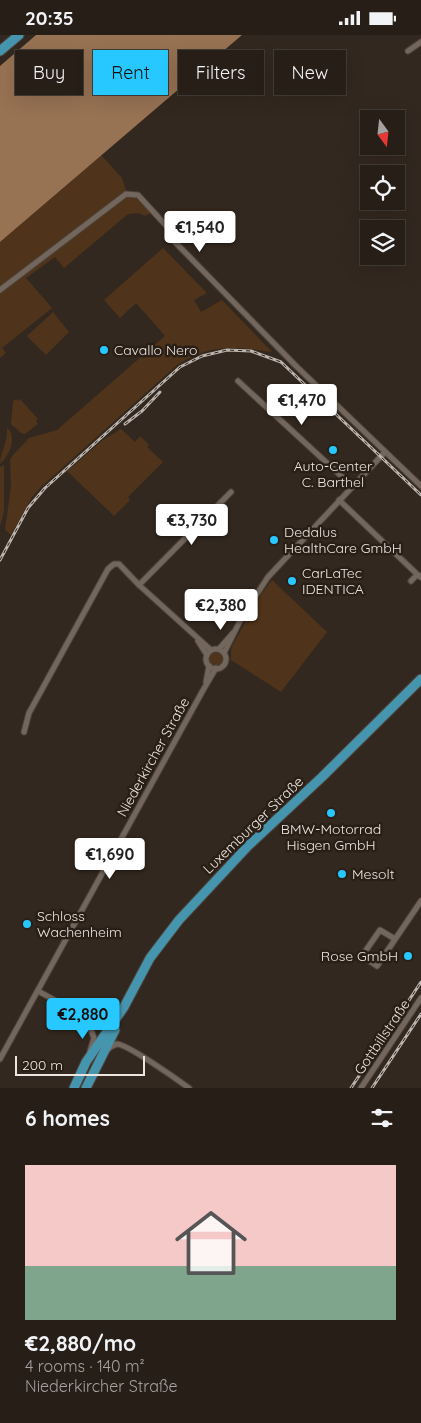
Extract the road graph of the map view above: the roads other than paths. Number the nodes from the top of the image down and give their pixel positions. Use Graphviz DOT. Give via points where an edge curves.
graph roads {
  1 [pos="19,35"];
  2 [pos="421,42"];
  3 [pos="0,51"];
  4 [pos="408,51"];
  5 [pos="0,290"];
  6 [pos="238,381"];
  7 [pos="385,452"];
  8 [pos="421,485"];
  9 [pos="352,486"];
  10 [pos="231,492"];
  11 [pos="339,500"];
  12 [pos="419,575"];
  13 [pos="411,581"];
  14 [pos="139,585"];
  15 [pos="238,626"];
  16 [pos="195,636"];
  17 [pos="219,649"];
  18 [pos="211,650"];
  19 [pos="224,653"];
  20 [pos="207,655"];
  21 [pos="210,666"];
  22 [pos="216,668"];
  23 [pos="421,679"];
  24 [pos="202,692"];
  25 [pos="24,732"];
  26 [pos="421,901"];
  27 [pos="394,939"];
  28 [pos="38,991"];
  29 [pos="421,999"];
  30 [pos="124,1007"];
  31 [pos="86,1017"];
  32 [pos="98,1020"];
  33 [pos="112,1029"];
  34 [pos="104,1052"];
  35 [pos="0,1059"];
  36 [pos="86,1061"];
  37 [pos="74,1088"];
  38 [pos="86,1088"];
  39 [pos="189,1088"];
  40 [pos="361,1088"];
  1 -- 3 [label="main road"];
  2 -- 4 [label="street"];
  5 -- 7 [label="street" via="126,194 138,195 171,231 172,239"];
  6 -- 9 [label="street"];
  7 -- 8 [label="street"];
  7 -- 9 [label="street"];
  9 -- 11 [label="street"];
  10 -- 14 [label="street"];
  11 -- 12 [label="street"];
  11 -- 15 [label="street" via="268,577"];
  12 -- 13 [label="street"];
  14 -- 16 [label="street"];
  14 -- 25 [label="street" via="119,564 108,569 29,713"];
  15 -- 17 [label="street"];
  15 -- 19 [label="street"];
  16 -- 18 [label="street"];
  16 -- 20 [label="street"];
  17 -- 18 [label="street"];
  17 -- 19 [label="street"];
  18 -- 20 [label="street"];
  19 -- 22 [label="street" via="225,662"];
  20 -- 21 [label="street"];
  21 -- 22 [label="street"];
  21 -- 24 [label="street, Niederkircher Straße"];
  22 -- 24 [label="street, Niederkircher Straße"];
  23 -- 30 [label="main road, Luxemburger Straße" via="248,846 179,920 150,957"];
  24 -- 28 [label="street, Niederkircher Straße"];
  26 -- 27 [label="street"];
  27 -- 27 [label="street" via="377,966 362,956 380,930"];
  28 -- 31 [label="street"];
  28 -- 35 [label="street, Niederkircher Straße"];
  29 -- 40 [label="street, Gottbillstraße"];
  30 -- 32 [label="street" via="112,1017"];
  30 -- 33 [label="main road, Luxemburger Straße"];
  31 -- 32 [label="street"];
  31 -- 33 [label="street"];
  31 -- 36 [label="street" via="94,1038"];
  32 -- 33 [label="street"];
  33 -- 34 [label="main road, Luxemburger Straße"];
  33 -- 36 [label="main road, Luxemburger Straße"];
  34 -- 38 [label="main road, Luxemburger Straße"];
  34 -- 39 [label="street" via="118,1044 141,1055"];
  36 -- 37 [label="main road, Luxemburger Straße"];
}
